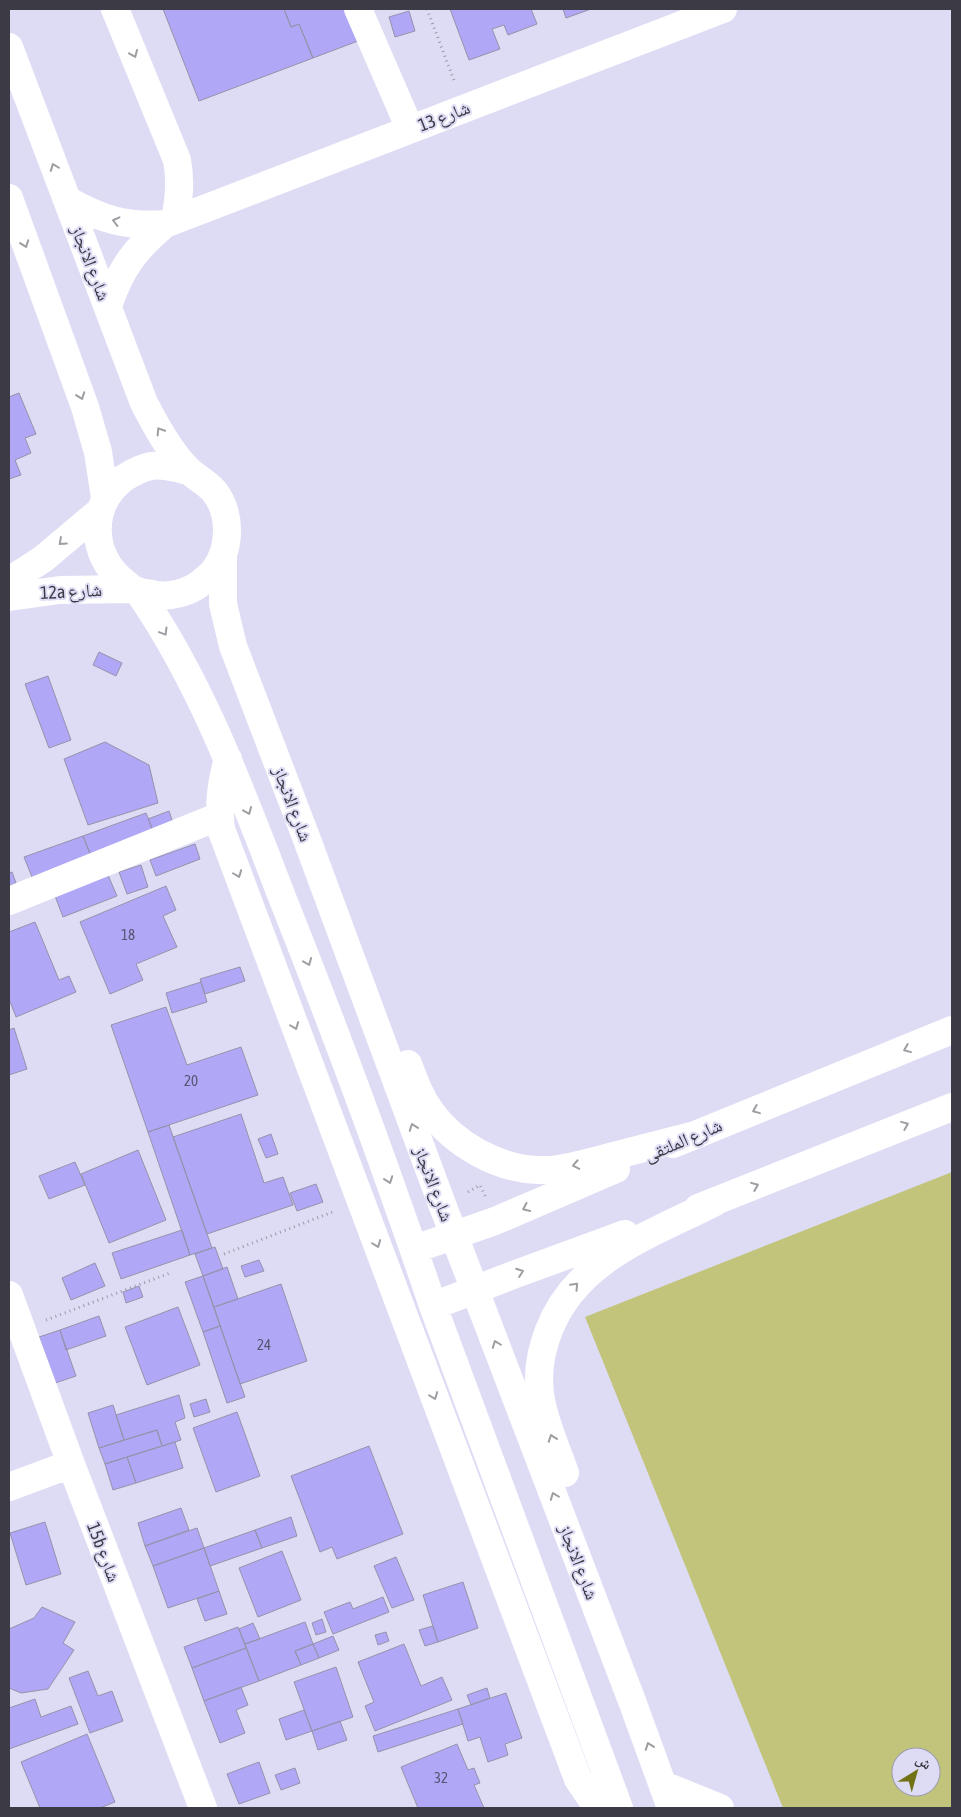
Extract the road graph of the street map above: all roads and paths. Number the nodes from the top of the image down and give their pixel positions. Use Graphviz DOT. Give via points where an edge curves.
graph roads {
  1 [pos="115,9"];
  2 [pos="358,9"];
  3 [pos="427,9"];
  4 [pos="723,9"];
  5 [pos="9,47"];
  6 [pos="465,108"];
  7 [pos="410,129"];
  8 [pos="9,198"];
  9 [pos="67,200"];
  10 [pos="170,222"];
  11 [pos="108,306"];
  12 [pos="188,471"];
  13 [pos="102,505"];
  14 [pos="224,554"];
  15 [pos="9,581"];
  16 [pos="135,590"];
  17 [pos="9,597"];
  18 [pos="228,759"];
  19 [pos="220,816"];
  20 [pos="306,837"];
  21 [pos="9,901"];
  22 [pos="952,1030"];
  23 [pos="952,1106"];
  24 [pos="691,1136"];
  25 [pos="361,1201"];
  26 [pos="715,1202"];
  27 [pos="454,1236"];
  28 [pos="415,1249"];
  29 [pos="224,1254"];
  30 [pos="170,1273"];
  31 [pos="474,1290"];
  32 [pos="9,1295"];
  33 [pos="433,1306"];
  34 [pos="22,1330"];
  35 [pos="71,1464"];
  36 [pos="9,1487"];
  37 [pos="632,1701"];
  38 [pos="667,1796"];
  39 [pos="203,1808"];
  40 [pos="604,1808"];
  41 [pos="619,1808"];
  42 [pos="720,1808"];
  1 -- 10 [label="street, one-way" via="178,160 180,194"];
  2 -- 7 [label="street"];
  3 -- 6 [label="path"];
  4 -- 6 [label="street, شارع 13"];
  9 -- 5 [label="street, شارع الانجاز, one-way"];
  6 -- 7 [label="street, شارع 13"];
  7 -- 10 [label="street, شارع 13"];
  8 -- 13 [label="street, one-way" via="85,407 98,452"];
  10 -- 9 [label="street, شارع 13, one-way" via="124,224 84,210"];
  9 -- 11 [label="street, شارع الانجاز"];
  10 -- 11 [label="street, شارع 13" via="145,240 129,260 116,282"];
  12 -- 11 [label="street, شارع الانجاز, one-way" via="156,427 144,403"];
  12 -- 13 [label="street" via="170,466 151,466 132,472 117,483"];
  12 -- 14 [label="street" via="214,491 222,506 227,522"];
  13 -- 15 [label="street, 12a شارع, one-way" via="43,558"];
  13 -- 16 [label="street" via="97,534 102,556 115,575"];
  14 -- 16 [label="street" via="213,572 198,586 178,594 158,596"];
  14 -- 20 [label="street, شارع الانجاز" via="223,604 233,646"];
  16 -- 17 [label="street, 12a شارع" via="60,590"];
  16 -- 18 [label="street, one-way" via="166,634 191,679"];
  18 -- 19 [label="street" via="221,782"];
  18 -- 28 [label="street, one-way" via="332,1021"];
  19 -- 21 [label="street"];
  19 -- 25 [label="street, one-way" via="221,830"];
  24 -- 20 [label="street, one-way" via="575,1166 538,1170 508,1165 478,1153 452,1135 431,1112 415,1085 352,908 332,871"];
  27 -- 20 [label="street, شارع الانجاز, one-way"];
  22 -- 24 [label="street, شارع الملتقى, one-way"];
  26 -- 23 [label="street, one-way"];
  24 -- 27 [label="street, شارع الملتقى, one-way"];
  25 -- 29 [label="path"];
  25 -- 40 [label="street, one-way" via="578,1779 591,1798"];
  31 -- 26 [label="street, one-way"];
  37 -- 26 [label="street, one-way" via="617,1610 541,1403 539,1374 543,1345 569,1293 589,1272 612,1254"];
  27 -- 28 [label="street, شارع الملتقى"];
  27 -- 31 [label="street, شارع الانجاز"];
  28 -- 33 [label="street"];
  30 -- 34 [label="path"];
  31 -- 33 [label="street"];
  37 -- 31 [label="street, شارع الانجاز, one-way"];
  32 -- 34 [label="street, 15b شارع"];
  33 -- 41 [label="street"];
  34 -- 35 [label="street, 15b شارع"];
  35 -- 36 [label="street"];
  35 -- 39 [label="street, 15b شارع"];
  38 -- 37 [label="street, شارع الانجاز, one-way"];
  38 -- 42 [label="street"];
}
